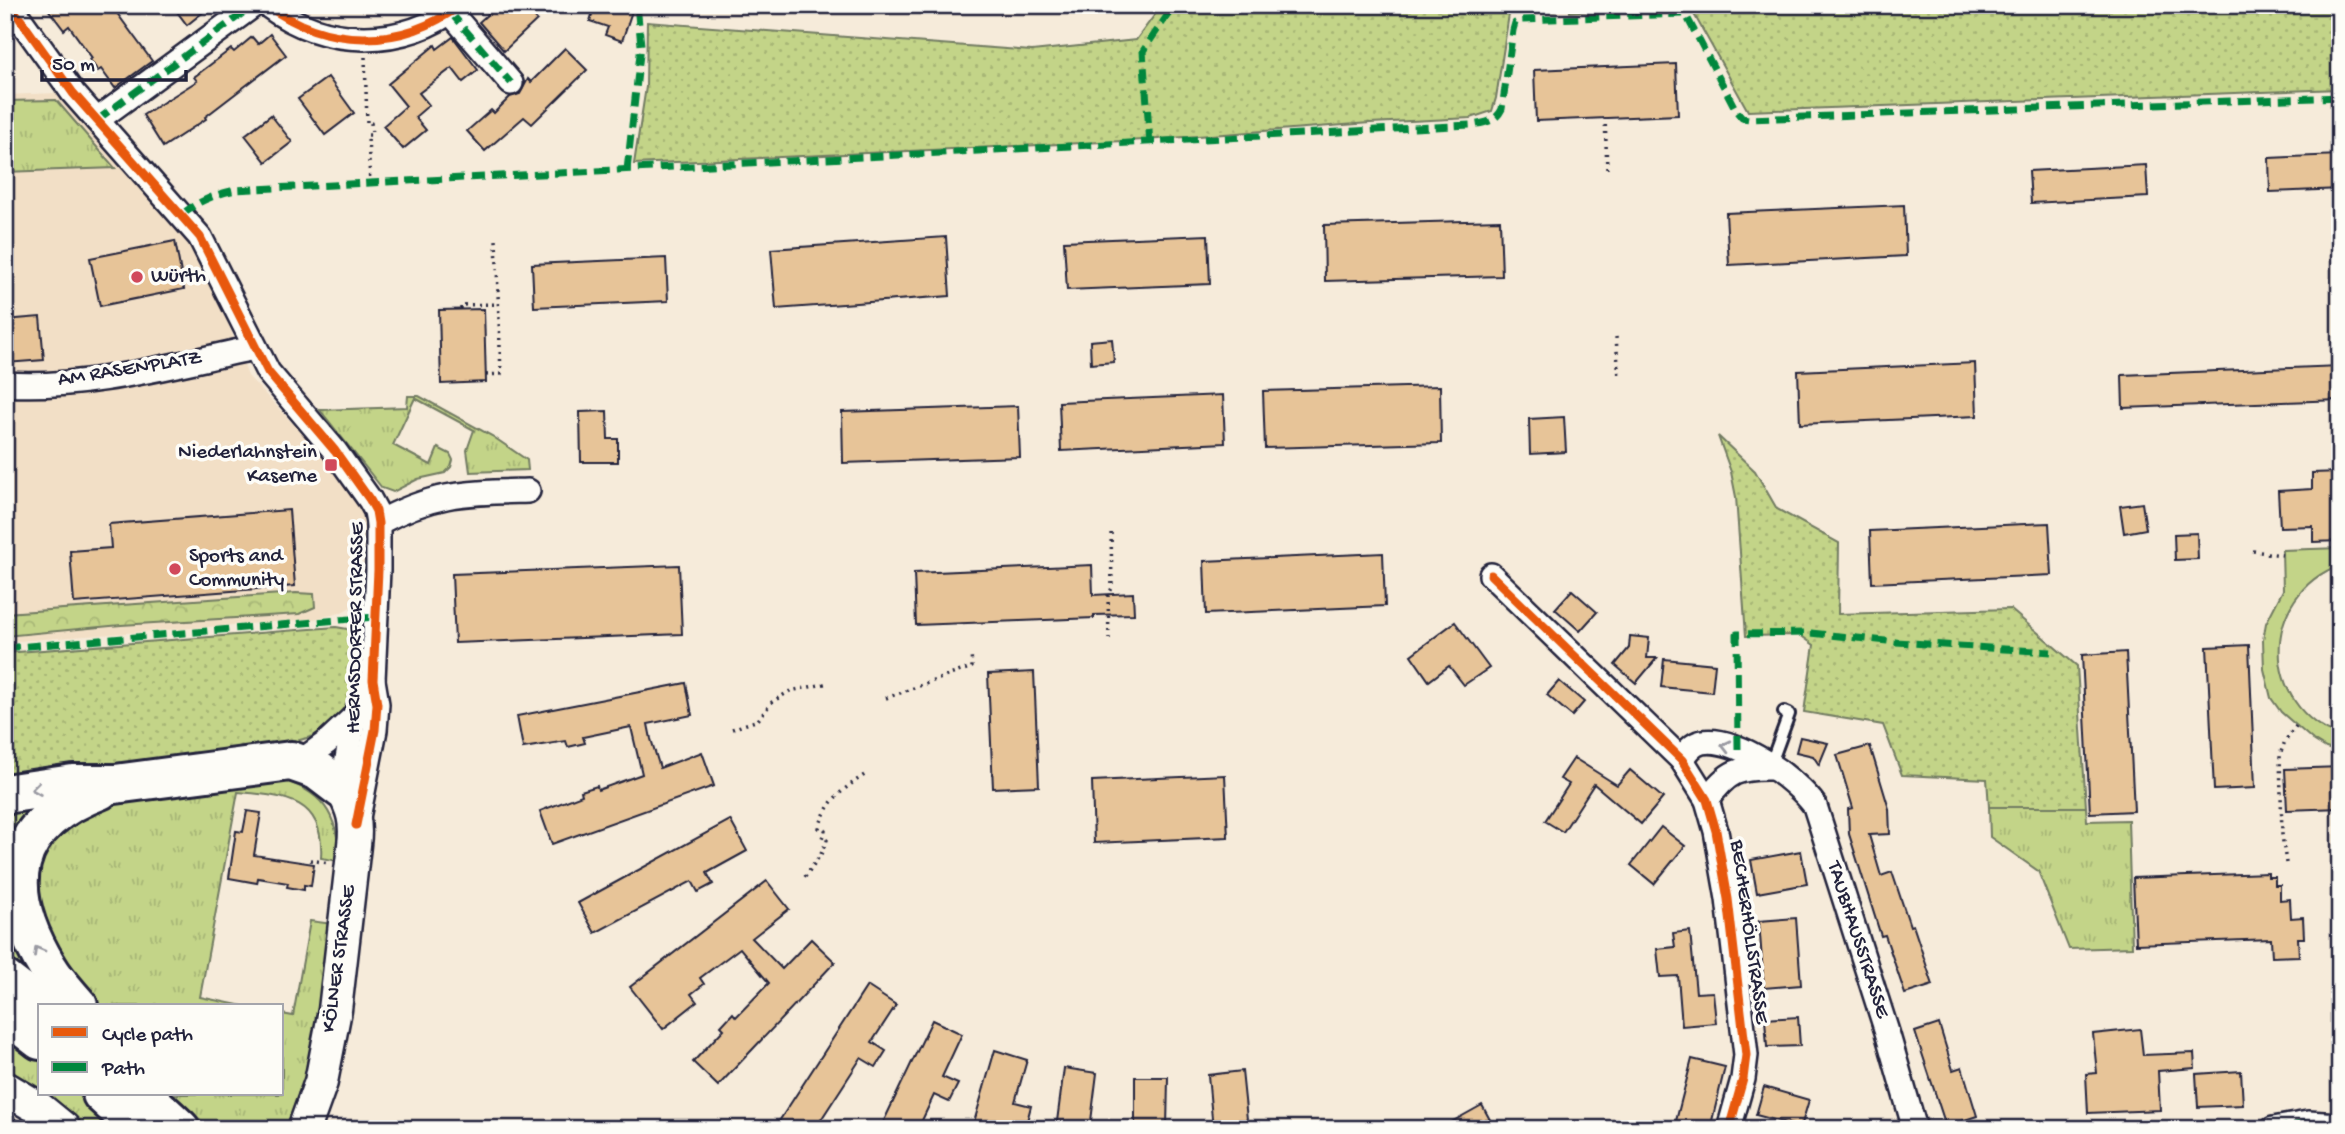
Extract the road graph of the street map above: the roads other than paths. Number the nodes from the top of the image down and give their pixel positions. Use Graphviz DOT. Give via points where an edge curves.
graph roads {
  1 [pos="254,5"];
  2 [pos="267,5"];
  3 [pos="455,9"];
  4 [pos="12,17"];
  5 [pos="511,83"];
  6 [pos="97,120"];
  7 [pos="254,348"];
  8 [pos="5,384"];
  9 [pos="528,491"];
  10 [pos="378,523"];
  11 [pos="1490,575"];
  12 [pos="373,680"];
  13 [pos="1784,712"];
  14 [pos="354,717"];
  15 [pos="375,730"];
  16 [pos="300,762"];
  17 [pos="1686,766"];
  18 [pos="1746,767"];
  19 [pos="1772,767"];
  20 [pos="116,784"];
  21 [pos="342,789"];
  22 [pos="5,794"];
  23 [pos="1707,800"];
  24 [pos="356,825"];
  25 [pos="5,980"];
  26 [pos="76,1004"];
  27 [pos="38,1005"];
  28 [pos="5,1013"];
  29 [pos="38,1038"];
  30 [pos="6,1088"];
  31 [pos="108,1096"];
  32 [pos="155,1112"];
  33 [pos="2340,1125"];
  34 [pos="44,1129"];
  35 [pos="64,1129"];
  36 [pos="304,1129"];
  37 [pos="1729,1129"];
  38 [pos="1915,1129"];
  39 [pos="2273,1129"];
  1 -- 6 [label="street"];
  2 -- 3 [label="street" via="298,25 327,35 364,37 396,37"];
  3 -- 5 [label="street"];
  4 -- 6 [label="street, HERMSDORFER STRASSE"];
  6 -- 7 [label="street, HERMSDORFER STRASSE" via="200,237"];
  7 -- 8 [label="street, AM RASENPLATZ" via="141,372 34,386"];
  7 -- 10 [label="street, HERMSDORFER STRASSE" via="363,489"];
  9 -- 10 [label="street" via="436,498"];
  10 -- 12 [label="street, HERMSDORFER STRASSE"];
  11 -- 17 [label="street, BECHERHÖLLSTRASSE"];
  12 -- 14 [label="street, HERMSDORFER STRASSE"];
  12 -- 15 [label="street, HERMSDORFER STRASSE"];
  13 -- 19 [label="lane" via="1788,714"];
  14 -- 16 [label="street, HERMSDORFER STRASSE"];
  14 -- 21 [label="street, HERMSDORFER STRASSE"];
  15 -- 21 [label="street, HERMSDORFER STRASSE" via="359,766"];
  15 -- 24 [label="street, HERMSDORFER STRASSE"];
  16 -- 20 [label="highway"];
  16 -- 21 [label="highway"];
  17 -- 18 [label="street" via="1713,771"];
  19 -- 17 [label="street, TAUBHAUSSTRASSE, one-way" via="1745,751 1702,742 1691,748"];
  17 -- 23 [label="street, BECHERHÖLLSTRASSE"];
  18 -- 19 [label="street"];
  18 -- 23 [label="street" via="1720,781"];
  19 -- 38 [label="street, TAUBHAUSSTRASSE" via="1815,806"];
  20 -- 22 [label="highway, one-way" via="73,784"];
  26 -- 20 [label="highway, one-way" via="32,942 17,886 20,861 28,840 45,820 74,799"];
  21 -- 24 [label="street, KÖLNER STRASSE"];
  23 -- 37 [label="street, BECHERHÖLLSTRASSE" via="1728,899 1746,1055"];
  24 -- 36 [label="street, KÖLNER STRASSE" via="335,1010 321,1082"];
  25 -- 27 [label="highway"];
  28 -- 29 [label="highway"];
  30 -- 34 [label="street"];
  30 -- 35 [label="street"];
  31 -- 32 [label="highway"];
  33 -- 39 [label="street" via="2308,1123"];
}
